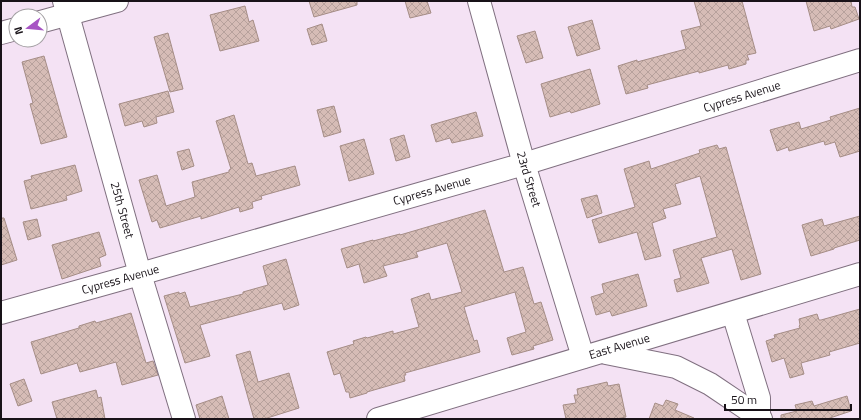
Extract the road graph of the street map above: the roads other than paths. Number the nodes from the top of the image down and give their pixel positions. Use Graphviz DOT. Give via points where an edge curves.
graph roads {
  1 [pos="117,1"];
  2 [pos="479,1"];
  3 [pos="66,8"];
  4 [pos="48,18"];
  5 [pos="860,60"];
  6 [pos="524,164"];
  7 [pos="140,274"];
  8 [pos="860,274"];
  9 [pos="1,313"];
  10 [pos="733,313"];
  11 [pos="592,354"];
  12 [pos="760,418"];
  13 [pos="184,419"];
  14 [pos="378,419"];
  1 -- 3 [label="street"];
  2 -- 6 [label="street, 23rd Street"];
  3 -- 4 [label="street"];
  3 -- 7 [label="street, 25th Street"];
  5 -- 6 [label="street, Cypress Avenue"];
  6 -- 7 [label="street, Cypress Avenue"];
  6 -- 11 [label="street, 23rd Street"];
  7 -- 9 [label="street, Cypress Avenue"];
  7 -- 13 [label="street, 25th Street"];
  8 -- 10 [label="street, East Avenue"];
  10 -- 11 [label="street, East Avenue"];
  10 -- 12 [label="street" via="759,398"];
  11 -- 12 [label="street" via="676,367 710,384"];
  11 -- 14 [label="street, East Avenue"];
}
